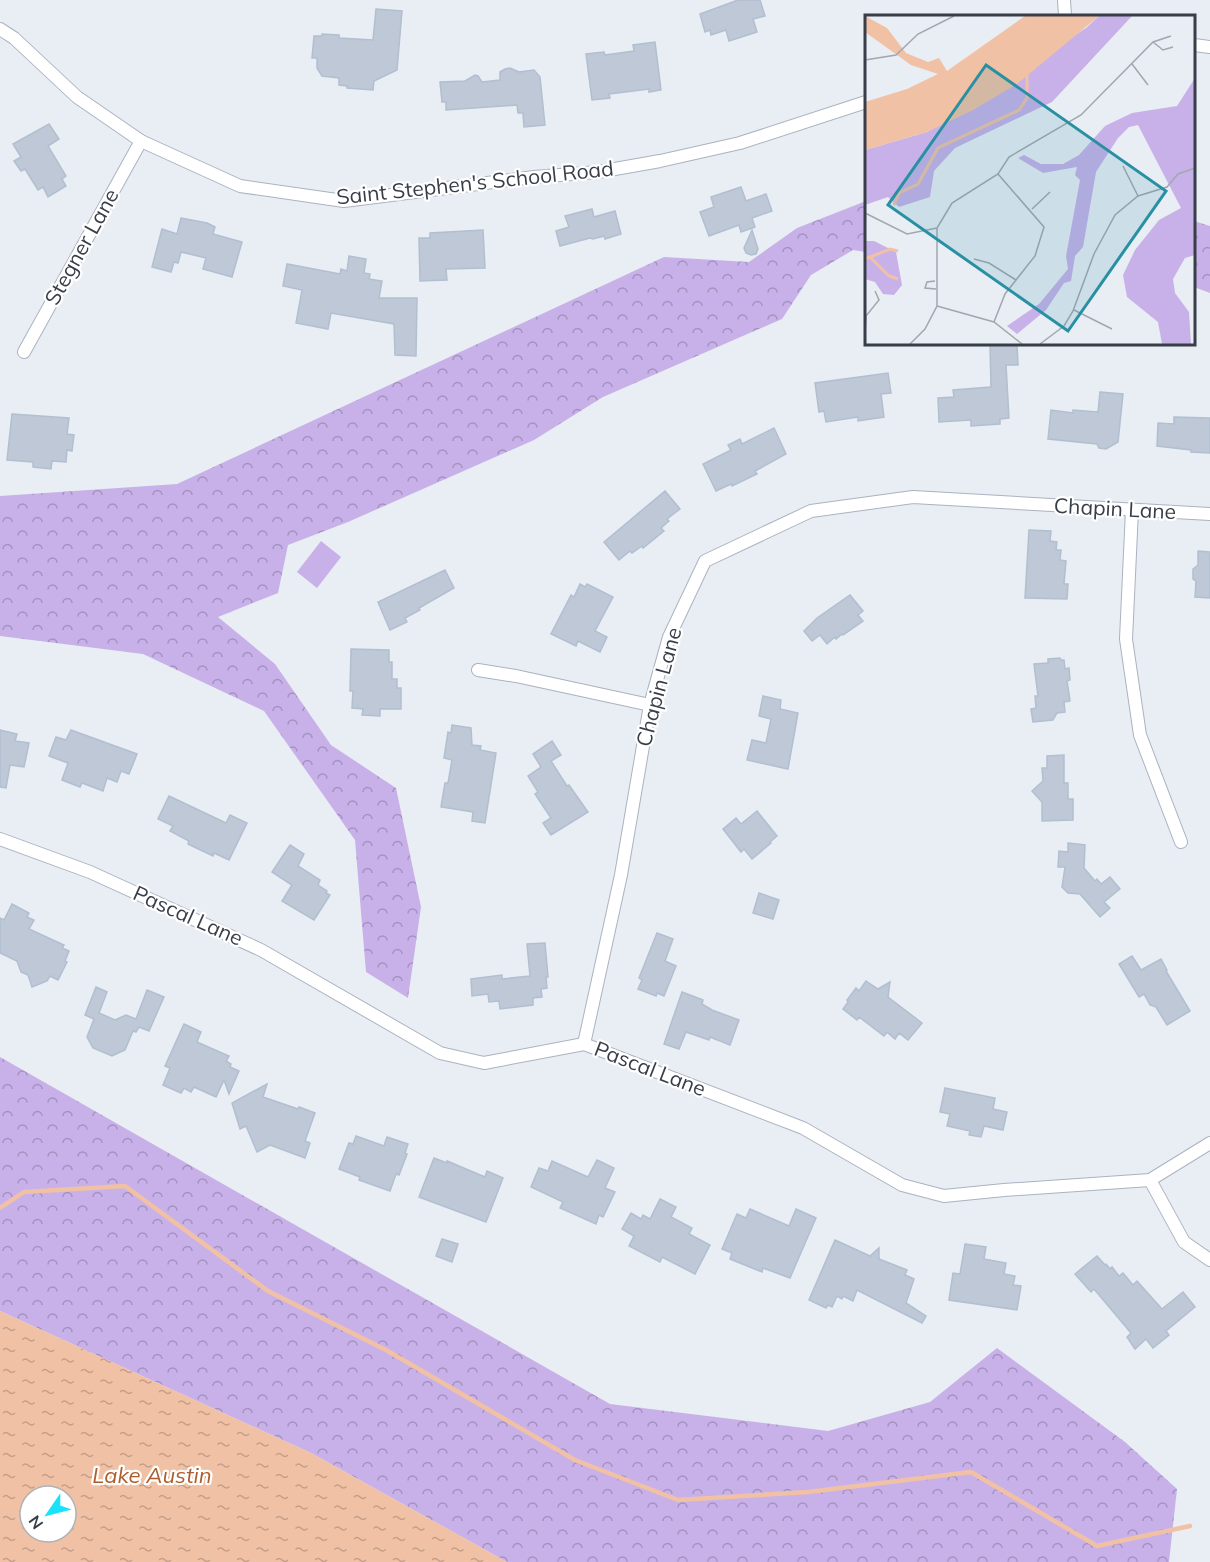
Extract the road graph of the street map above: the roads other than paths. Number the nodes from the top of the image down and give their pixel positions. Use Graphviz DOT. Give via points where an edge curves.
graph roads {
  1 [pos="1064,0"];
  2 [pos="1065,15"];
  3 [pos="0,29"];
  4 [pos="1195,45"];
  5 [pos="1210,46"];
  6 [pos="865,103"];
  7 [pos="141,141"];
  8 [pos="24,352"];
  9 [pos="1132,510"];
  10 [pos="1210,514"];
  11 [pos="478,670"];
  12 [pos="650,705"];
  13 [pos="0,840"];
  14 [pos="1181,842"];
  15 [pos="584,1044"];
  16 [pos="1210,1143"];
  17 [pos="1150,1180"];
  18 [pos="1210,1260"];
  1 -- 2 [label="street"];
  3 -- 7 [label="street, Saint Stephen's School Road" via="77,97"];
  4 -- 5 [label="street"];
  6 -- 7 [label="street, Saint Stephen's School Road" via="740,143 660,161 598,172 344,201 240,186"];
  7 -- 8 [label="street, Stegner Lane"];
  9 -- 10 [label="street, Chapin Lane"];
  9 -- 12 [label="street, Chapin Lane" via="913,497 812,511 705,561 669,637"];
  9 -- 14 [label="street" via="1126,639 1140,735"];
  11 -- 12 [label="street"];
  12 -- 15 [label="street, Chapin Lane" via="621,874"];
  13 -- 15 [label="street, Pascal Lane" via="90,872 261,950 440,1053 484,1063"];
  15 -- 17 [label="street, Pascal Lane" via="803,1128 902,1185 944,1196"];
  16 -- 17 [label="street, Pascal Lane"];
  17 -- 18 [label="street" via="1184,1242"];
}
